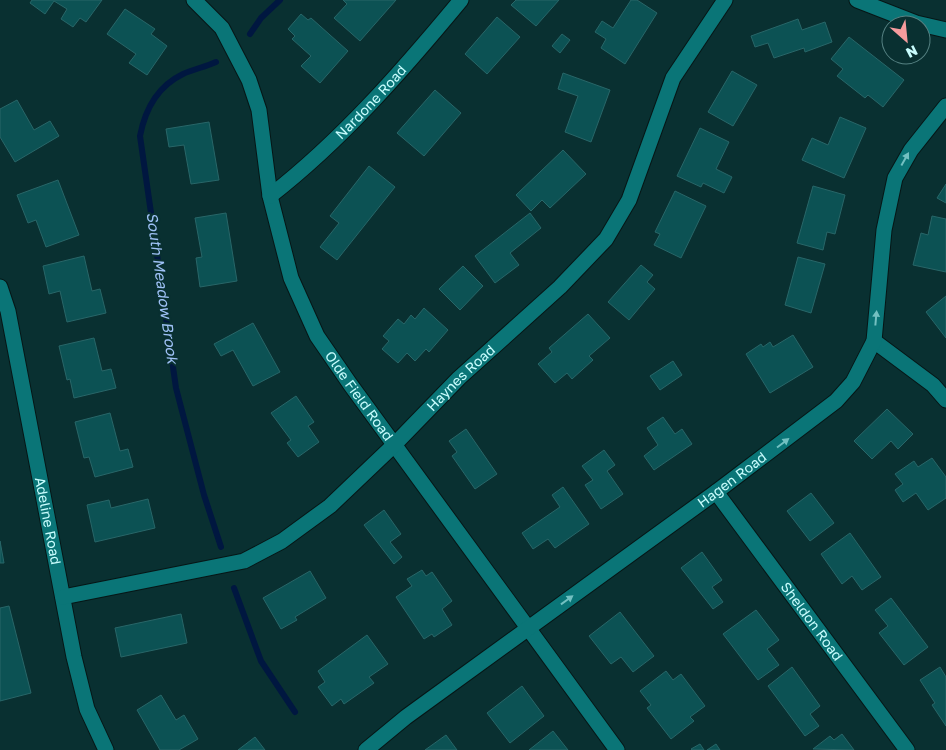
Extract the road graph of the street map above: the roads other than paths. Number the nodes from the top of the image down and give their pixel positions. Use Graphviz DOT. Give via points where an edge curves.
graph roads {
  1 [pos="194,0"];
  2 [pos="462,0"];
  3 [pos="725,0"];
  4 [pos="857,0"];
  5 [pos="946,30"];
  6 [pos="946,106"];
  7 [pos="270,196"];
  8 [pos="0,287"];
  9 [pos="874,341"];
  10 [pos="946,400"];
  11 [pos="394,445"];
  12 [pos="716,492"];
  13 [pos="63,597"];
  14 [pos="527,629"];
  15 [pos="106,750"];
  16 [pos="366,750"];
  17 [pos="617,750"];
  18 [pos="907,750"];
  1 -- 7 [label="street, Olde Field Road" via="222,28 249,80 259,110"];
  2 -- 7 [label="street, Nardone Road" via="409,63 308,166"];
  3 -- 11 [label="street, Haynes Road" via="674,78 629,200 606,239 560,287 459,378"];
  4 -- 5 [label="street" via="916,23"];
  9 -- 6 [label="street, Hagen Road, one-way" via="884,230 895,178 910,150"];
  7 -- 11 [label="street, Olde Field Road" via="291,278 308,318 317,336"];
  8 -- 13 [label="street, Adeline Road" via="8,311"];
  9 -- 10 [label="street" via="934,385"];
  12 -- 9 [label="street, Hagen Road, one-way" via="836,402 853,382"];
  11 -- 13 [label="street, Haynes Road" via="330,506 282,541 244,561"];
  11 -- 14 [label="street, Olde Field Road"];
  14 -- 12 [label="street, Hagen Road, one-way"];
  12 -- 18 [label="street, Sheldon Road"];
  13 -- 15 [label="street, Adeline Road" via="87,709"];
  14 -- 16 [label="street, Hagen Road"];
  14 -- 17 [label="street, Olde Field Road"];
}
